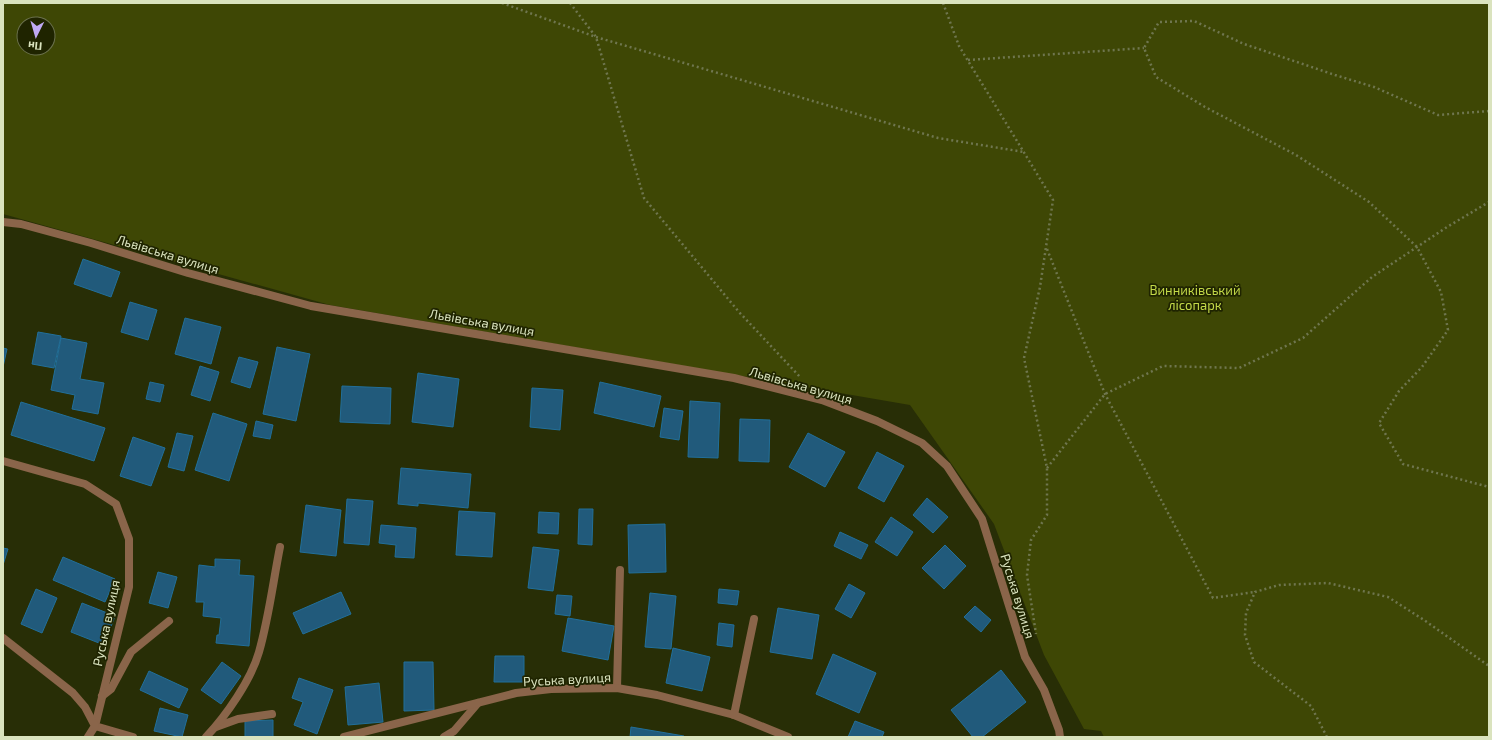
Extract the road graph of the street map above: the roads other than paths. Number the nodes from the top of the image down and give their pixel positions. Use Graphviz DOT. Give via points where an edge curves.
graph roads {
  1 [pos="3,222"];
  2 [pos="3,461"];
  3 [pos="947,466"];
  4 [pos="280,547"];
  5 [pos="620,570"];
  6 [pos="754,619"];
  7 [pos="169,621"];
  8 [pos="3,638"];
  9 [pos="617,688"];
  10 [pos="102,696"];
  11 [pos="478,703"];
  12 [pos="272,714"];
  13 [pos="734,714"];
  14 [pos="95,726"];
  15 [pos="216,727"];
  16 [pos="88,737"];
  17 [pos="133,737"];
  18 [pos="206,737"];
  19 [pos="344,737"];
  20 [pos="444,737"];
  21 [pos="788,737"];
  22 [pos="1060,737"];
  1 -- 3 [label="street, Львівська вулиця" via="20,224 91,243 188,273 311,306 704,372 822,400 922,442"];
  2 -- 10 [label="street, Руська вулиця" via="86,484 116,504 129,539 129,587"];
  3 -- 22 [label="street, Руська вулиця" via="982,519 1024,657 1044,690"];
  4 -- 15 [label="street" via="258,653 244,686"];
  5 -- 9 [label="street"];
  6 -- 13 [label="street"];
  7 -- 10 [label="street" via="131,652 112,689"];
  8 -- 14 [label="street" via="73,693 85,707"];
  9 -- 11 [label="street, Руська вулиця" via="551,689 516,693"];
  9 -- 13 [label="street, Руська вулиця"];
  10 -- 14 [label="street, Руська вулиця"];
  11 -- 19 [label="street, Руська вулиця"];
  11 -- 20 [label="street" via="454,731"];
  12 -- 15 [label="street" via="238,719"];
  13 -- 21 [label="street, Руська вулиця"];
  14 -- 16 [label="street, Руська вулиця"];
  14 -- 17 [label="street"];
  15 -- 18 [label="street"];
}
